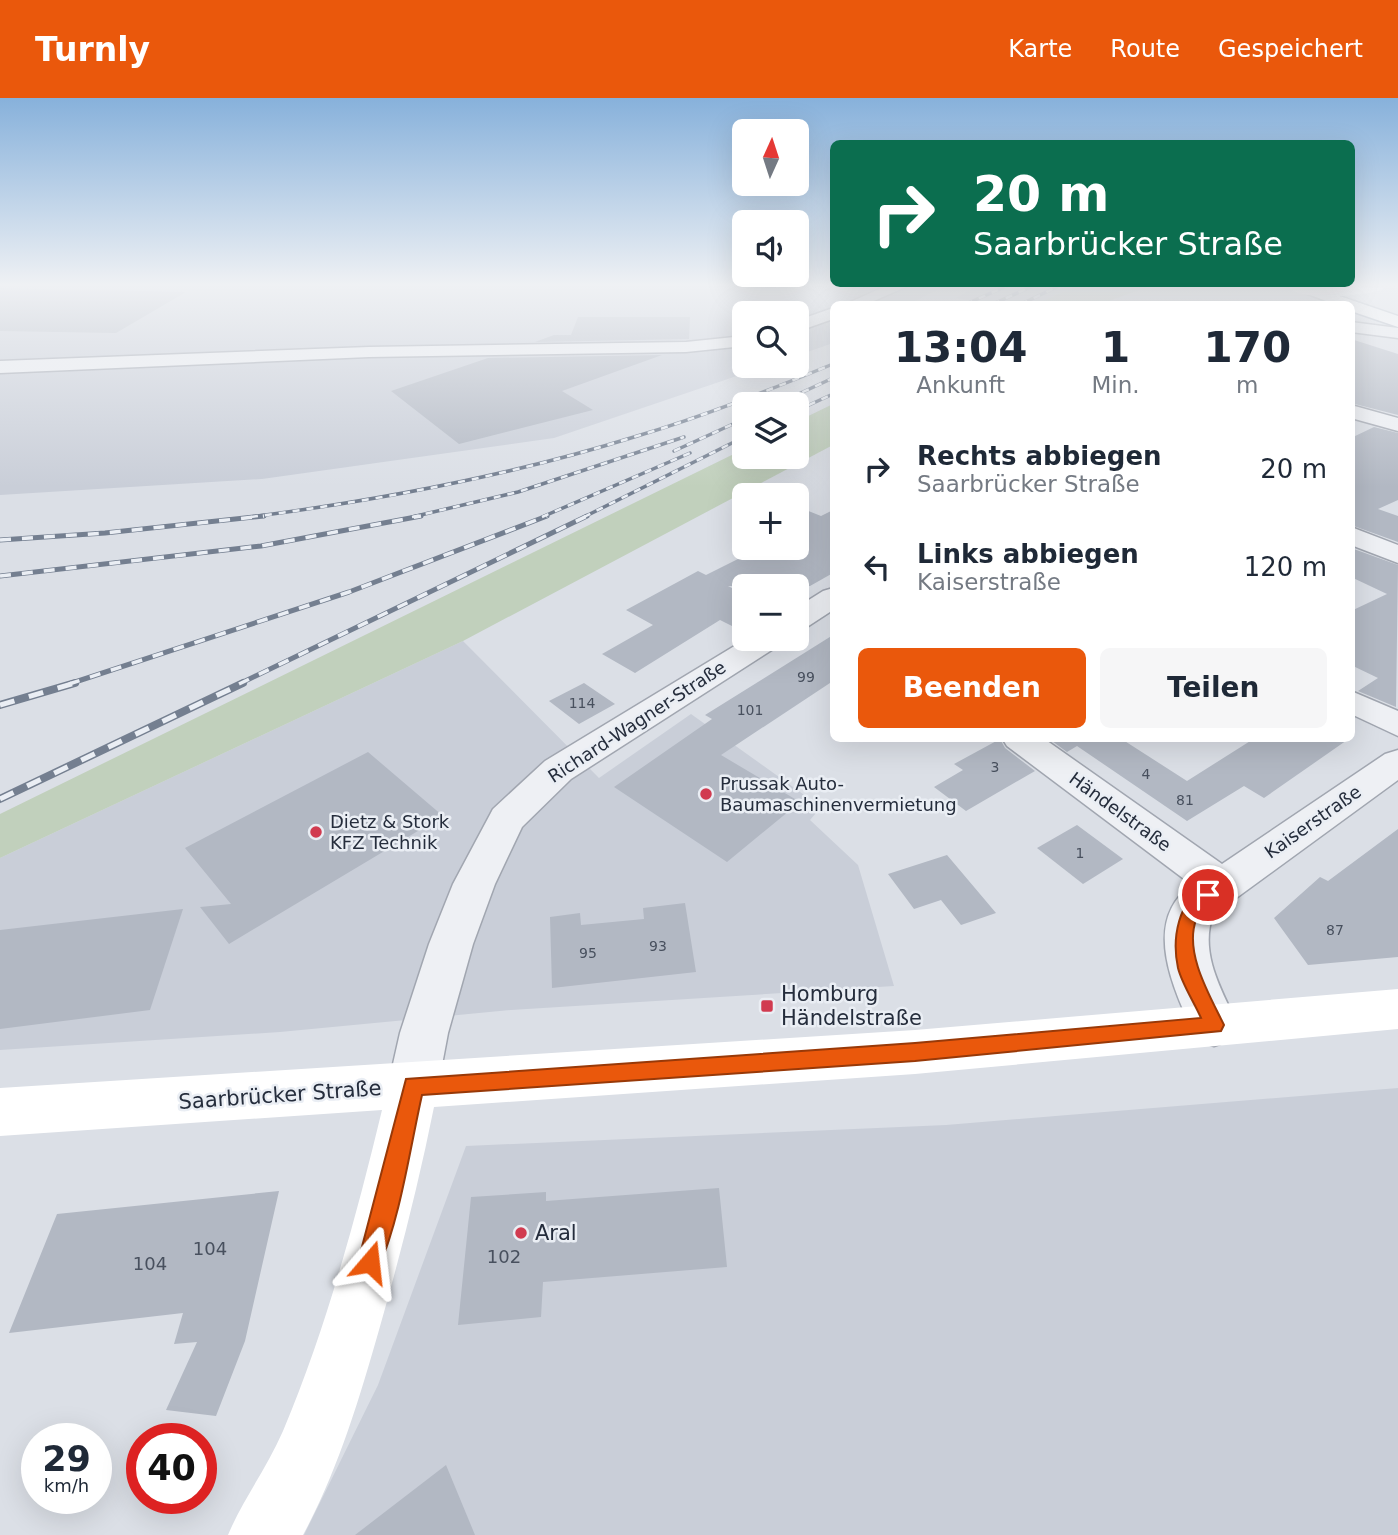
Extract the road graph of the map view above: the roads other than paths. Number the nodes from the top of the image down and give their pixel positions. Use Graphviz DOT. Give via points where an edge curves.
graph roads {
  1 [pos="343,353"];
  2 [pos="0,367"];
  3 [pos="1355,412"];
  4 [pos="1398,425"];
  5 [pos="1355,537"];
  6 [pos="1398,555"];
  7 [pos="748,651"];
  8 [pos="1355,703"];
  9 [pos="1398,725"];
  10 [pos="1024,742"];
  11 [pos="1398,762"];
  12 [pos="1221,885"];
  13 [pos="1398,1009"];
  14 [pos="1214,1025"];
  15 [pos="413,1086"];
  16 [pos="0,1112"];
  17 [pos="263,1535"];
  1 -- 2 [label="street"];
  3 -- 4 [label="street"];
  5 -- 6 [label="street"];
  7 -- 15 [label="street, Richard-Wagner-Straße" via="558,770 507,819 474,884 452,943"];
  8 -- 9 [label="street"];
  10 -- 12 [label="street, Händelstraße"];
  11 -- 12 [label="street, Kaiserstraße"];
  12 -- 14 [label="street, Kaiserstraße" via="1195,905 1186,923 1188,968"];
  13 -- 14 [label="main road, Saarbrücker Straße"];
  14 -- 15 [label="main road, Saarbrücker Straße" via="915,1052"];
  15 -- 16 [label="main road, Saarbrücker Straße"];
  15 -- 17 [label="main road" via="384,1214 321,1418 277,1516"];
}
